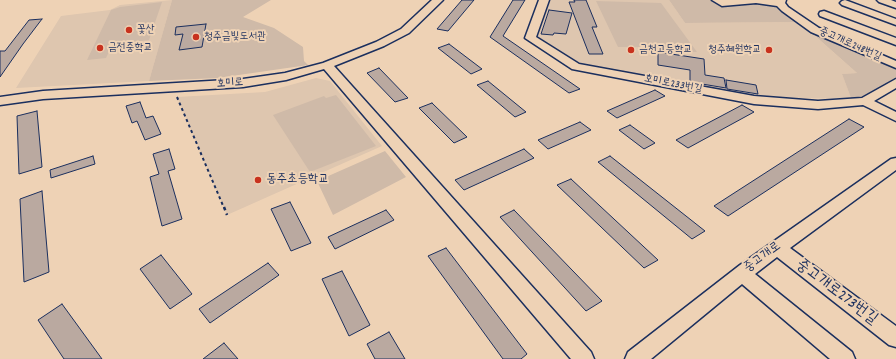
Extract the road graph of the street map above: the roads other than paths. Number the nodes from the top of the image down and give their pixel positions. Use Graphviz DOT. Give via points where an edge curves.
graph roads {
  1 [pos="438,0"];
  2 [pos="544,0"];
  3 [pos="717,0"];
  4 [pos="882,0"];
  5 [pos="781,1"];
  6 [pos="847,1"];
  7 [pos="896,5"];
  8 [pos="824,14"];
  9 [pos="896,22"];
  10 [pos="806,23"];
  11 [pos="896,42"];
  12 [pos="327,65"];
  13 [pos="896,65"];
  14 [pos="896,83"];
  15 [pos="0,101"];
  16 [pos="865,101"];
  17 [pos="896,117"];
  18 [pos="894,167"];
  19 [pos="777,248"];
  20 [pos="742,274"];
  21 [pos="896,338"];
  22 [pos="584,359"];
  23 [pos="635,359"];
  24 [pos="845,359"];
  1 -- 12 [label="street, 호미로" via="405,31 374,47"];
  2 -- 16 [label="street, 호미로233번길" via="530,38 576,68 754,100 818,104"];
  3 -- 5 [label="street" via="733,4 744,0"];
  4 -- 7 [label="street"];
  5 -- 10 [label="street, 중고개로248번길" via="785,9"];
  6 -- 8 [label="street, 중고개로248번길"];
  6 -- 9 [label="street"];
  8 -- 10 [label="street, 중고개로248번길"];
  8 -- 11 [label="street"];
  10 -- 13 [label="street, 중고개로248번길" via="834,39"];
  12 -- 15 [label="street, 호미로" via="286,76 243,83 43,95"];
  12 -- 22 [label="street"];
  14 -- 16 [label="street"];
  16 -- 17 [label="street"];
  18 -- 19 [label="street, 중고개로"];
  19 -- 20 [label="street, 중고개로"];
  19 -- 21 [label="street, 중고개로273번길"];
  20 -- 23 [label="street, 중고개로"];
  20 -- 24 [label="street"];
}
